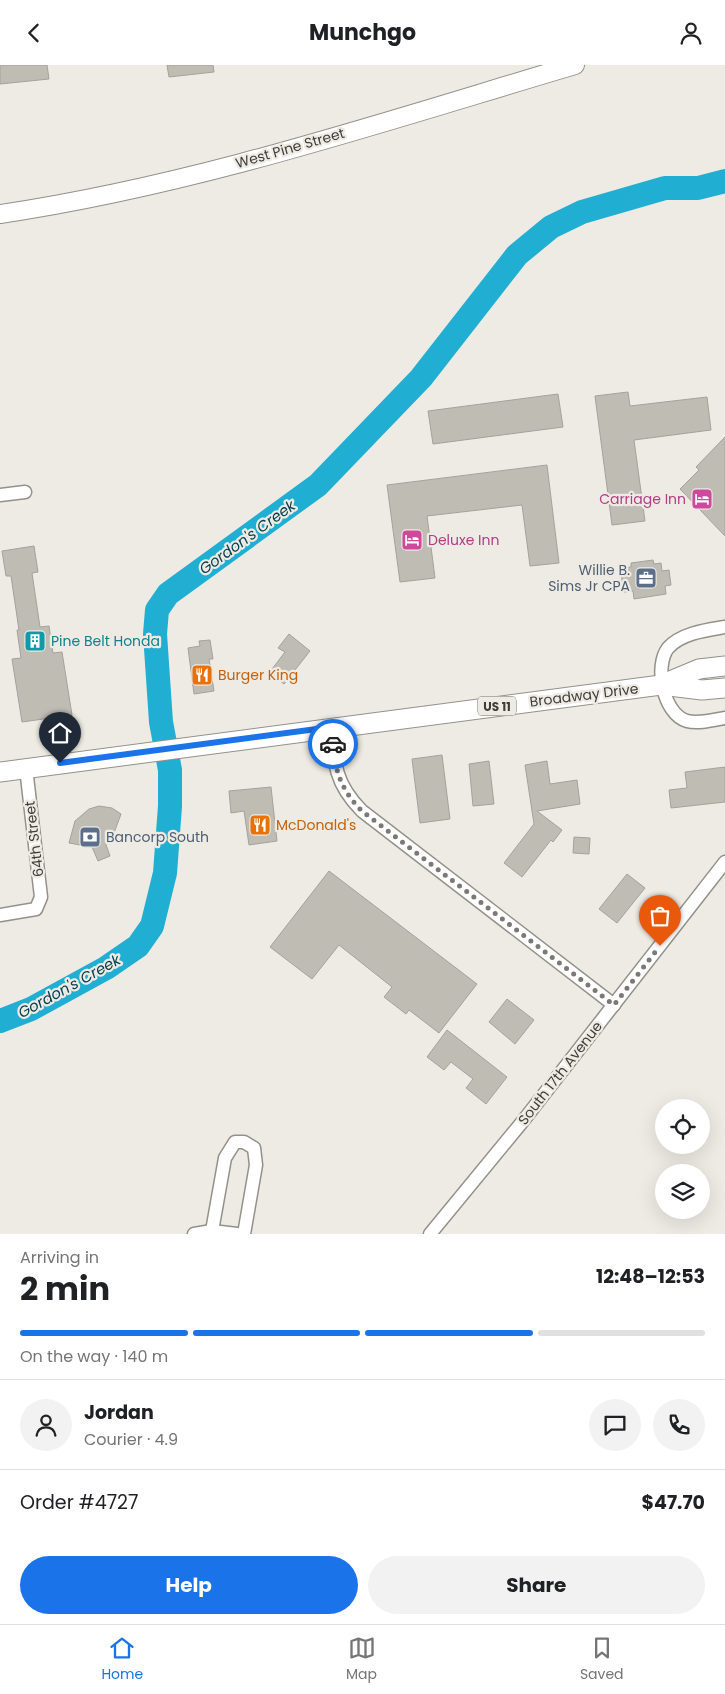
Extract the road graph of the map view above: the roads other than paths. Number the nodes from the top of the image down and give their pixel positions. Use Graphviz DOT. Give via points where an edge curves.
graph roads {
  1 [pos="575,65"];
  2 [pos="0,214"];
  3 [pos="25,492"];
  4 [pos="0,495"];
  5 [pos="725,627"];
  6 [pos="725,666"];
  7 [pos="662,685"];
  8 [pos="725,688"];
  9 [pos="725,718"];
  10 [pos="332,727"];
  11 [pos="26,768"];
  12 [pos="0,772"];
  13 [pos="725,862"];
  14 [pos="0,915"];
  15 [pos="614,1005"];
  16 [pos="212,1231"];
  17 [pos="194,1234"];
  18 [pos="237,1234"];
  19 [pos="244,1234"];
  20 [pos="430,1234"];
  1 -- 2 [label="street, West Pine Street" via="240,163 136,190"];
  3 -- 4 [label="street"];
  5 -- 7 [label="street" via="693,633 669,647 660,663"];
  6 -- 7 [label="main road, Broadway Drive / US 11" via="699,669"];
  7 -- 8 [label="main road, Broadway Drive / US 11" via="702,690"];
  7 -- 9 [label="street" via="672,709 681,718 692,721"];
  7 -- 10 [label="main road, Broadway Drive / US 11"];
  10 -- 11 [label="main road, Broadway Drive / US 11"];
  10 -- 15 [label="street" via="338,776 346,794 362,811"];
  11 -- 12 [label="main road, Broadway Drive / US 11"];
  11 -- 14 [label="street, 64th Street" via="41,897 36,909"];
  13 -- 15 [label="street, South 17th Avenue"];
  15 -- 20 [label="street, South 17th Avenue"];
  16 -- 17 [label="street"];
  16 -- 18 [label="street"];
  16 -- 19 [label="street" via="225,1159 235,1142 244,1142 254,1148 256,1165"];
}
